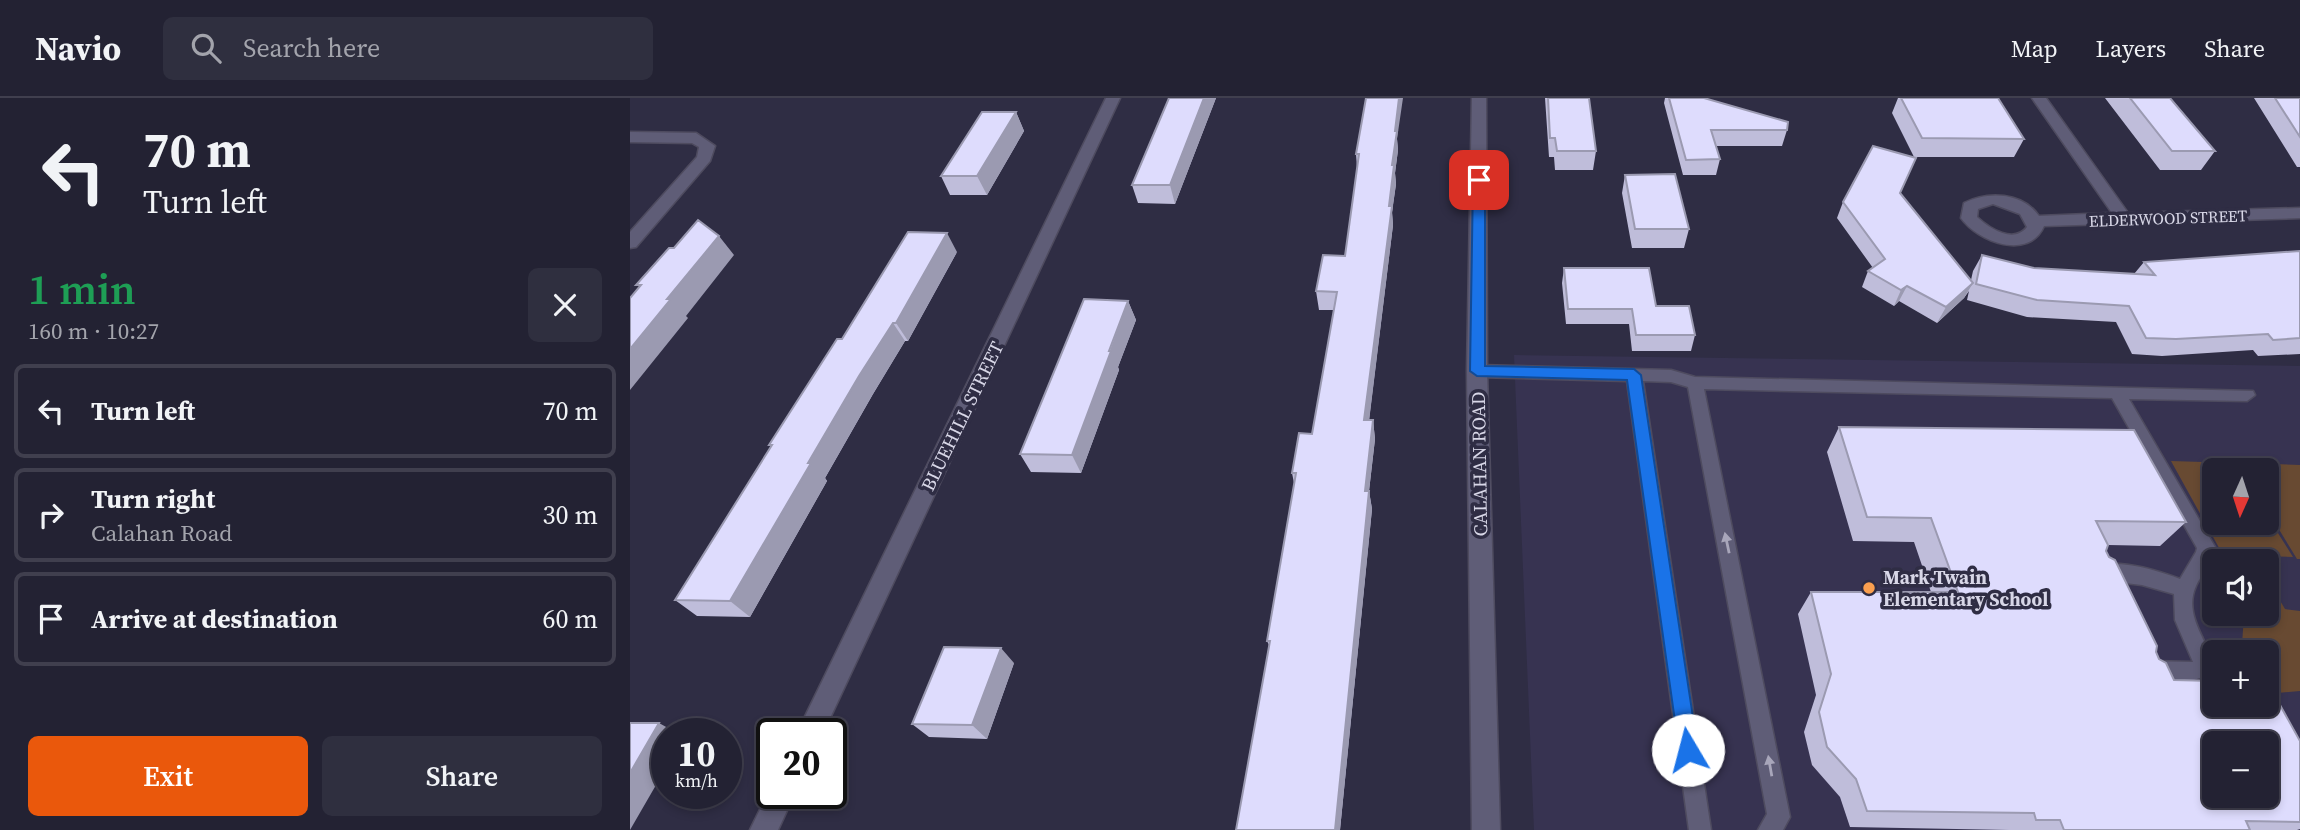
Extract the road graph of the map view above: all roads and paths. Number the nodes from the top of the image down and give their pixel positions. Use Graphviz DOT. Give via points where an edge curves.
graph roads {
  1 [pos="1113,98"];
  2 [pos="1479,98"];
  3 [pos="2039,98"];
  4 [pos="630,137"];
  5 [pos="2300,213"];
  6 [pos="2124,219"];
  7 [pos="2035,221"];
  8 [pos="630,243"];
  9 [pos="1477,371"];
  10 [pos="1634,375"];
  11 [pos="1695,383"];
  12 [pos="2117,392"];
  13 [pos="2247,395"];
  14 [pos="2095,573"];
  15 [pos="2184,589"];
  16 [pos="2141,672"];
  17 [pos="817,718"];
  18 [pos="774,809"];
  19 [pos="764,830"];
  20 [pos="1486,830"];
  21 [pos="1700,830"];
  22 [pos="1769,830"];
  1 -- 17 [label="street, BLUEHILL STREET"];
  2 -- 9 [label="street, CALAHAN ROAD"];
  3 -- 6 [label="street"];
  4 -- 8 [label="street" via="696,138 708,146 705,158"];
  5 -- 6 [label="street, ELDERWOOD STREET"];
  6 -- 7 [label="street, ELDERWOOD STREET"];
  9 -- 10 [label="lane"];
  9 -- 20 [label="street, CALAHAN ROAD"];
  10 -- 11 [label="lane" via="1671,376"];
  10 -- 21 [label="lane"];
  11 -- 12 [label="lane"];
  22 -- 11 [label="lane, one-way" via="1779,817"];
  12 -- 13 [label="lane"];
  12 -- 15 [label="lane" via="2206,547 2206,557"];
  14 -- 15 [label="lane" via="2135,575"];
  15 -- 16 [label="lane" via="2180,600 2185,620 2204,664 2190,672"];
  18 -- 19 [label="street"];
}
